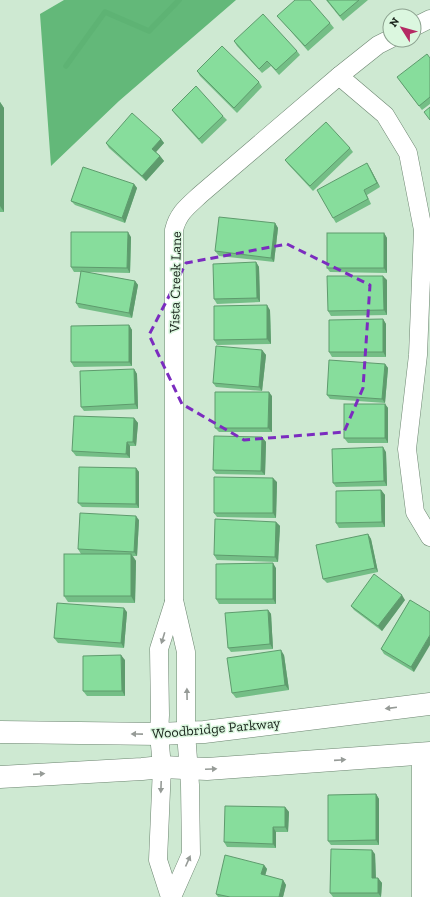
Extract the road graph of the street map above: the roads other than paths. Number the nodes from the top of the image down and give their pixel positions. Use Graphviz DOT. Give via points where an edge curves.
graph roads {
  1 [pos="382,43"];
  2 [pos="339,76"];
  3 [pos="430,537"];
  4 [pos="174,600"];
  5 [pos="430,704"];
  6 [pos="0,732"];
  7 [pos="186,733"];
  8 [pos="159,734"];
  9 [pos="425,754"];
  10 [pos="162,767"];
  11 [pos="188,769"];
  12 [pos="0,777"];
  13 [pos="171,897"];
  14 [pos="421,897"];
  1 -- 2 [label="street, Vista Creek Lane"];
  2 -- 3 [label="street" via="385,115 408,153 423,230 418,355 407,449 415,512"];
  2 -- 4 [label="street, Vista Creek Lane" via="201,194 176,220"];
  7 -- 4 [label="street, Vista Creek Lane, one-way" via="186,652"];
  4 -- 8 [label="street, Vista Creek Lane, one-way" via="159,649"];
  5 -- 7 [label="main road, Woodbridge Parkway, one-way"];
  8 -- 6 [label="main road, Woodbridge Parkway, one-way"];
  7 -- 8 [label="main road, Woodbridge Parkway"];
  7 -- 11 [label="street, Vista Creek Lane"];
  8 -- 10 [label="street, Vista Creek Lane"];
  11 -- 9 [label="main road, one-way"];
  9 -- 14 [label="street"];
  10 -- 11 [label="main road"];
  12 -- 10 [label="main road, one-way"];
  10 -- 13 [label="street, Vista Creek Lane, one-way" via="158,860"];
  13 -- 11 [label="street, Vista Creek Lane, one-way" via="191,854"];
}
